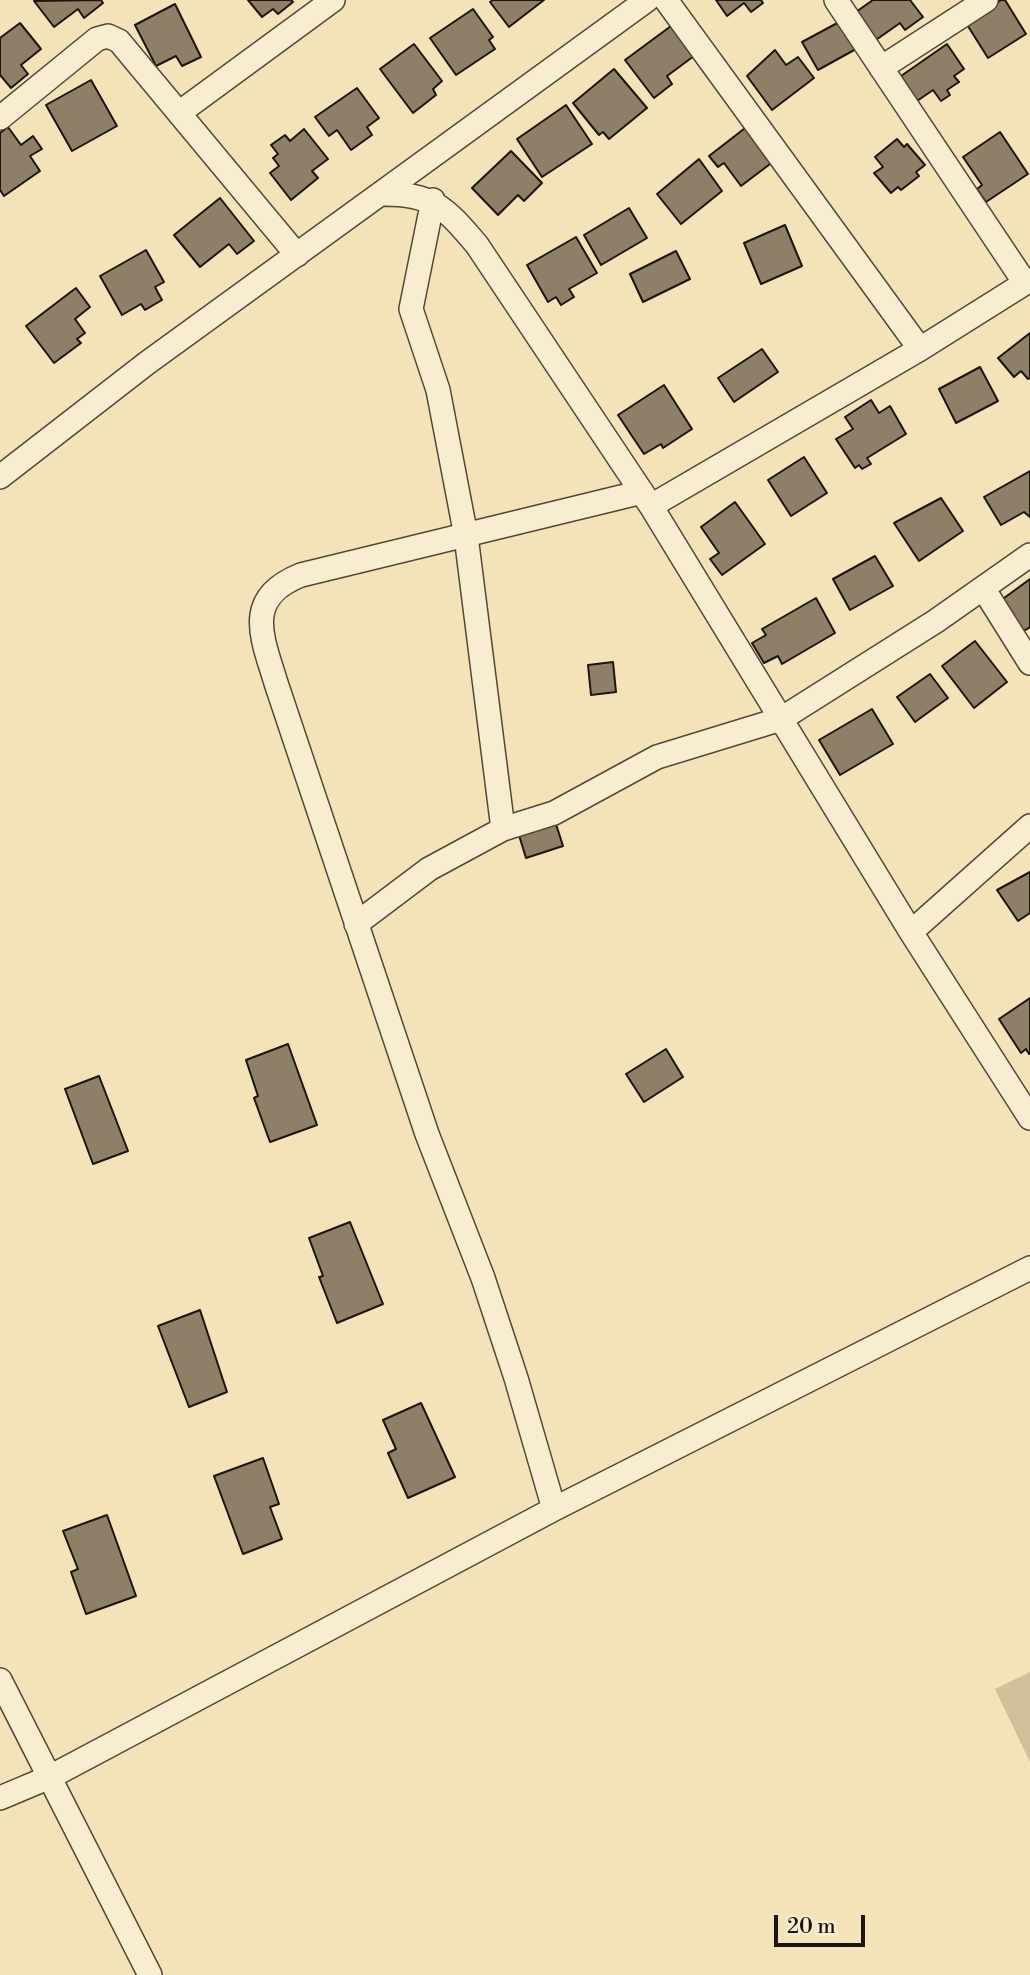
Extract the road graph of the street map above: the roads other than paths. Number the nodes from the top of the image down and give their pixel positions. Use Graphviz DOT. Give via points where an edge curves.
graph roads {
  1 [pos="333,0"];
  2 [pos="647,0"];
  3 [pos="666,0"];
  4 [pos="835,0"];
  5 [pos="986,0"];
  6 [pos="881,68"];
  7 [pos="179,113"];
  8 [pos="0,118"];
  9 [pos="380,194"];
  10 [pos="433,200"];
  11 [pos="297,255"];
  12 [pos="1027,281"];
  13 [pos="920,349"];
  14 [pos="0,477"];
  15 [pos="646,499"];
  16 [pos="466,536"];
  17 [pos="1030,555"];
  18 [pos="983,588"];
  19 [pos="1030,663"];
  20 [pos="781,719"];
  21 [pos="1030,826"];
  22 [pos="503,829"];
  23 [pos="356,924"];
  24 [pos="911,932"];
  25 [pos="1030,1118"];
  26 [pos="1030,1268"];
  27 [pos="554,1509"];
  28 [pos="0,1680"];
  29 [pos="50,1777"];
  30 [pos="0,1798"];
  31 [pos="150,1975"];
  1 -- 7 [label="street"];
  2 -- 9 [label="street"];
  3 -- 13 [label="street"];
  4 -- 6 [label="street"];
  5 -- 6 [label="street"];
  6 -- 12 [label="street"];
  7 -- 8 [label="street" via="120,41 108,36 97,39"];
  7 -- 11 [label="street"];
  9 -- 10 [label="street" via="410,193"];
  9 -- 11 [label="street"];
  10 -- 15 [label="street" via="477,246"];
  10 -- 16 [label="street" via="411,309 438,390"];
  11 -- 14 [label="street"];
  12 -- 13 [label="street"];
  13 -- 15 [label="street"];
  15 -- 16 [label="street"];
  15 -- 20 [label="street"];
  16 -- 22 [label="street"];
  16 -- 23 [label="street" via="283,582 261,613 260,632"];
  17 -- 18 [label="street"];
  18 -- 19 [label="street"];
  18 -- 20 [label="street"];
  20 -- 22 [label="street" via="657,757 554,813"];
  20 -- 24 [label="street"];
  21 -- 24 [label="street"];
  22 -- 23 [label="street" via="429,869"];
  23 -- 27 [label="street" via="512,1365"];
  24 -- 25 [label="street"];
  26 -- 27 [label="street"];
  27 -- 29 [label="street"];
  28 -- 29 [label="street"];
  29 -- 30 [label="street"];
  29 -- 31 [label="street"];
}
